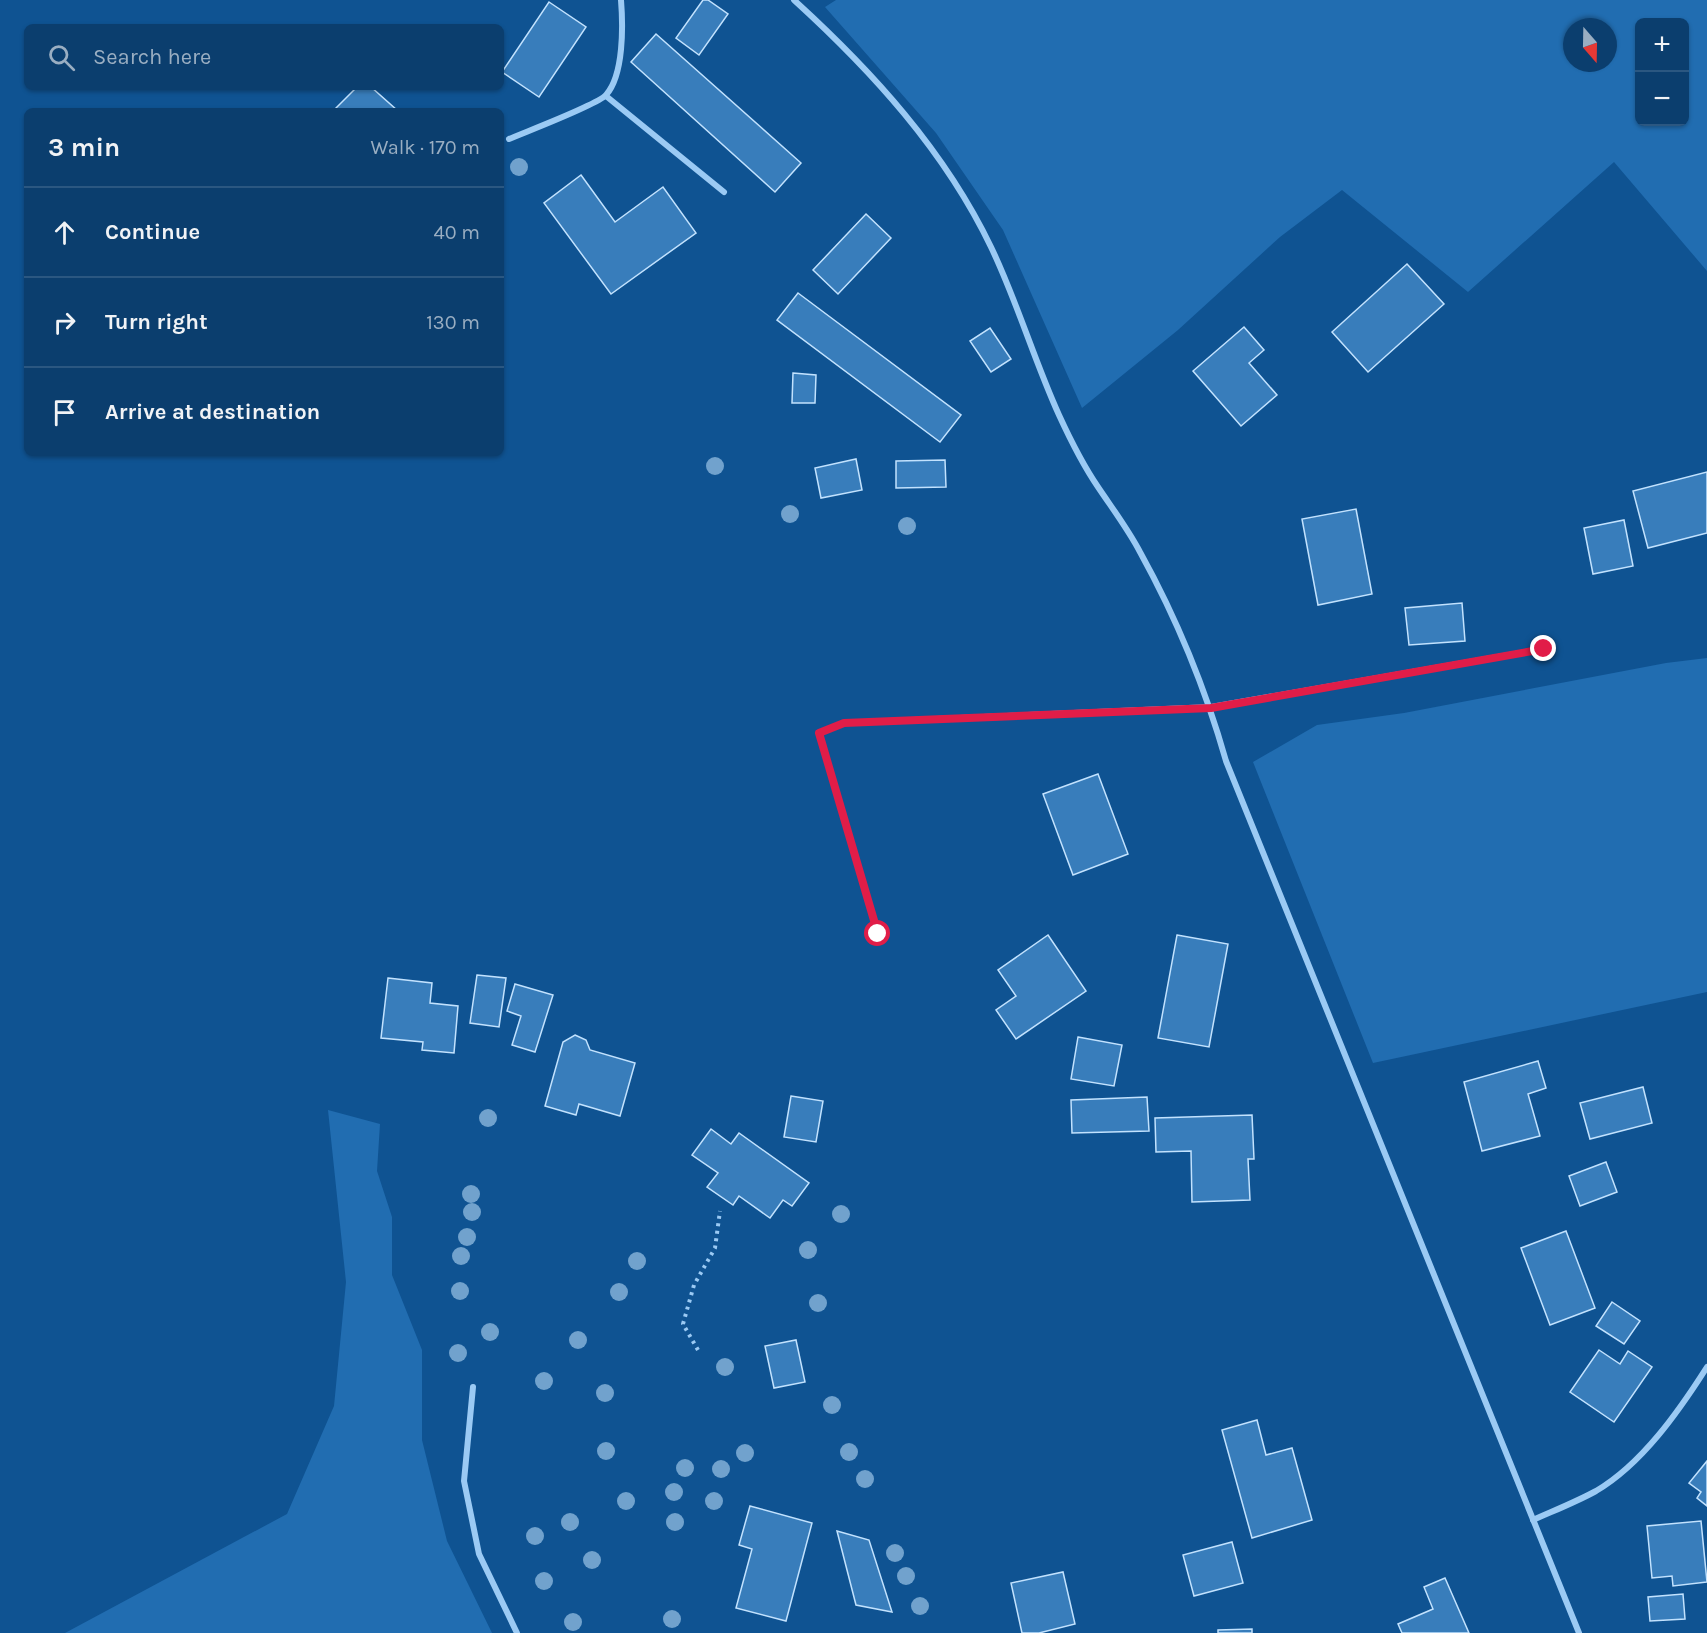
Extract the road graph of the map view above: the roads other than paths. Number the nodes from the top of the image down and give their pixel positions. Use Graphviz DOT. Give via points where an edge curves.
graph roads {
  1 [pos="621,0"];
  2 [pos="794,0"];
  3 [pos="606,96"];
  4 [pos="509,139"];
  5 [pos="724,192"];
  6 [pos="1544,649"];
  7 [pos="1211,708"];
  8 [pos="878,934"];
  9 [pos="1707,1367"];
  10 [pos="473,1387"];
  11 [pos="1533,1520"];
  12 [pos="517,1633"];
  13 [pos="1579,1633"];
  1 -- 3 [label="street" via="620,54"];
  2 -- 7 [label="street" via="840,42 908,118 955,181 991,247 1059,415 1096,484 1139,549"];
  3 -- 4 [label="street"];
  3 -- 5 [label="street"];
  6 -- 7 [label="street"];
  7 -- 8 [label="street" via="844,723 819,733"];
  7 -- 11 [label="street" via="1226,761"];
  9 -- 11 [label="street" via="1645,1451 1597,1490"];
  10 -- 12 [label="street" via="464,1481 478,1554"];
  11 -- 13 [label="street"];
}
